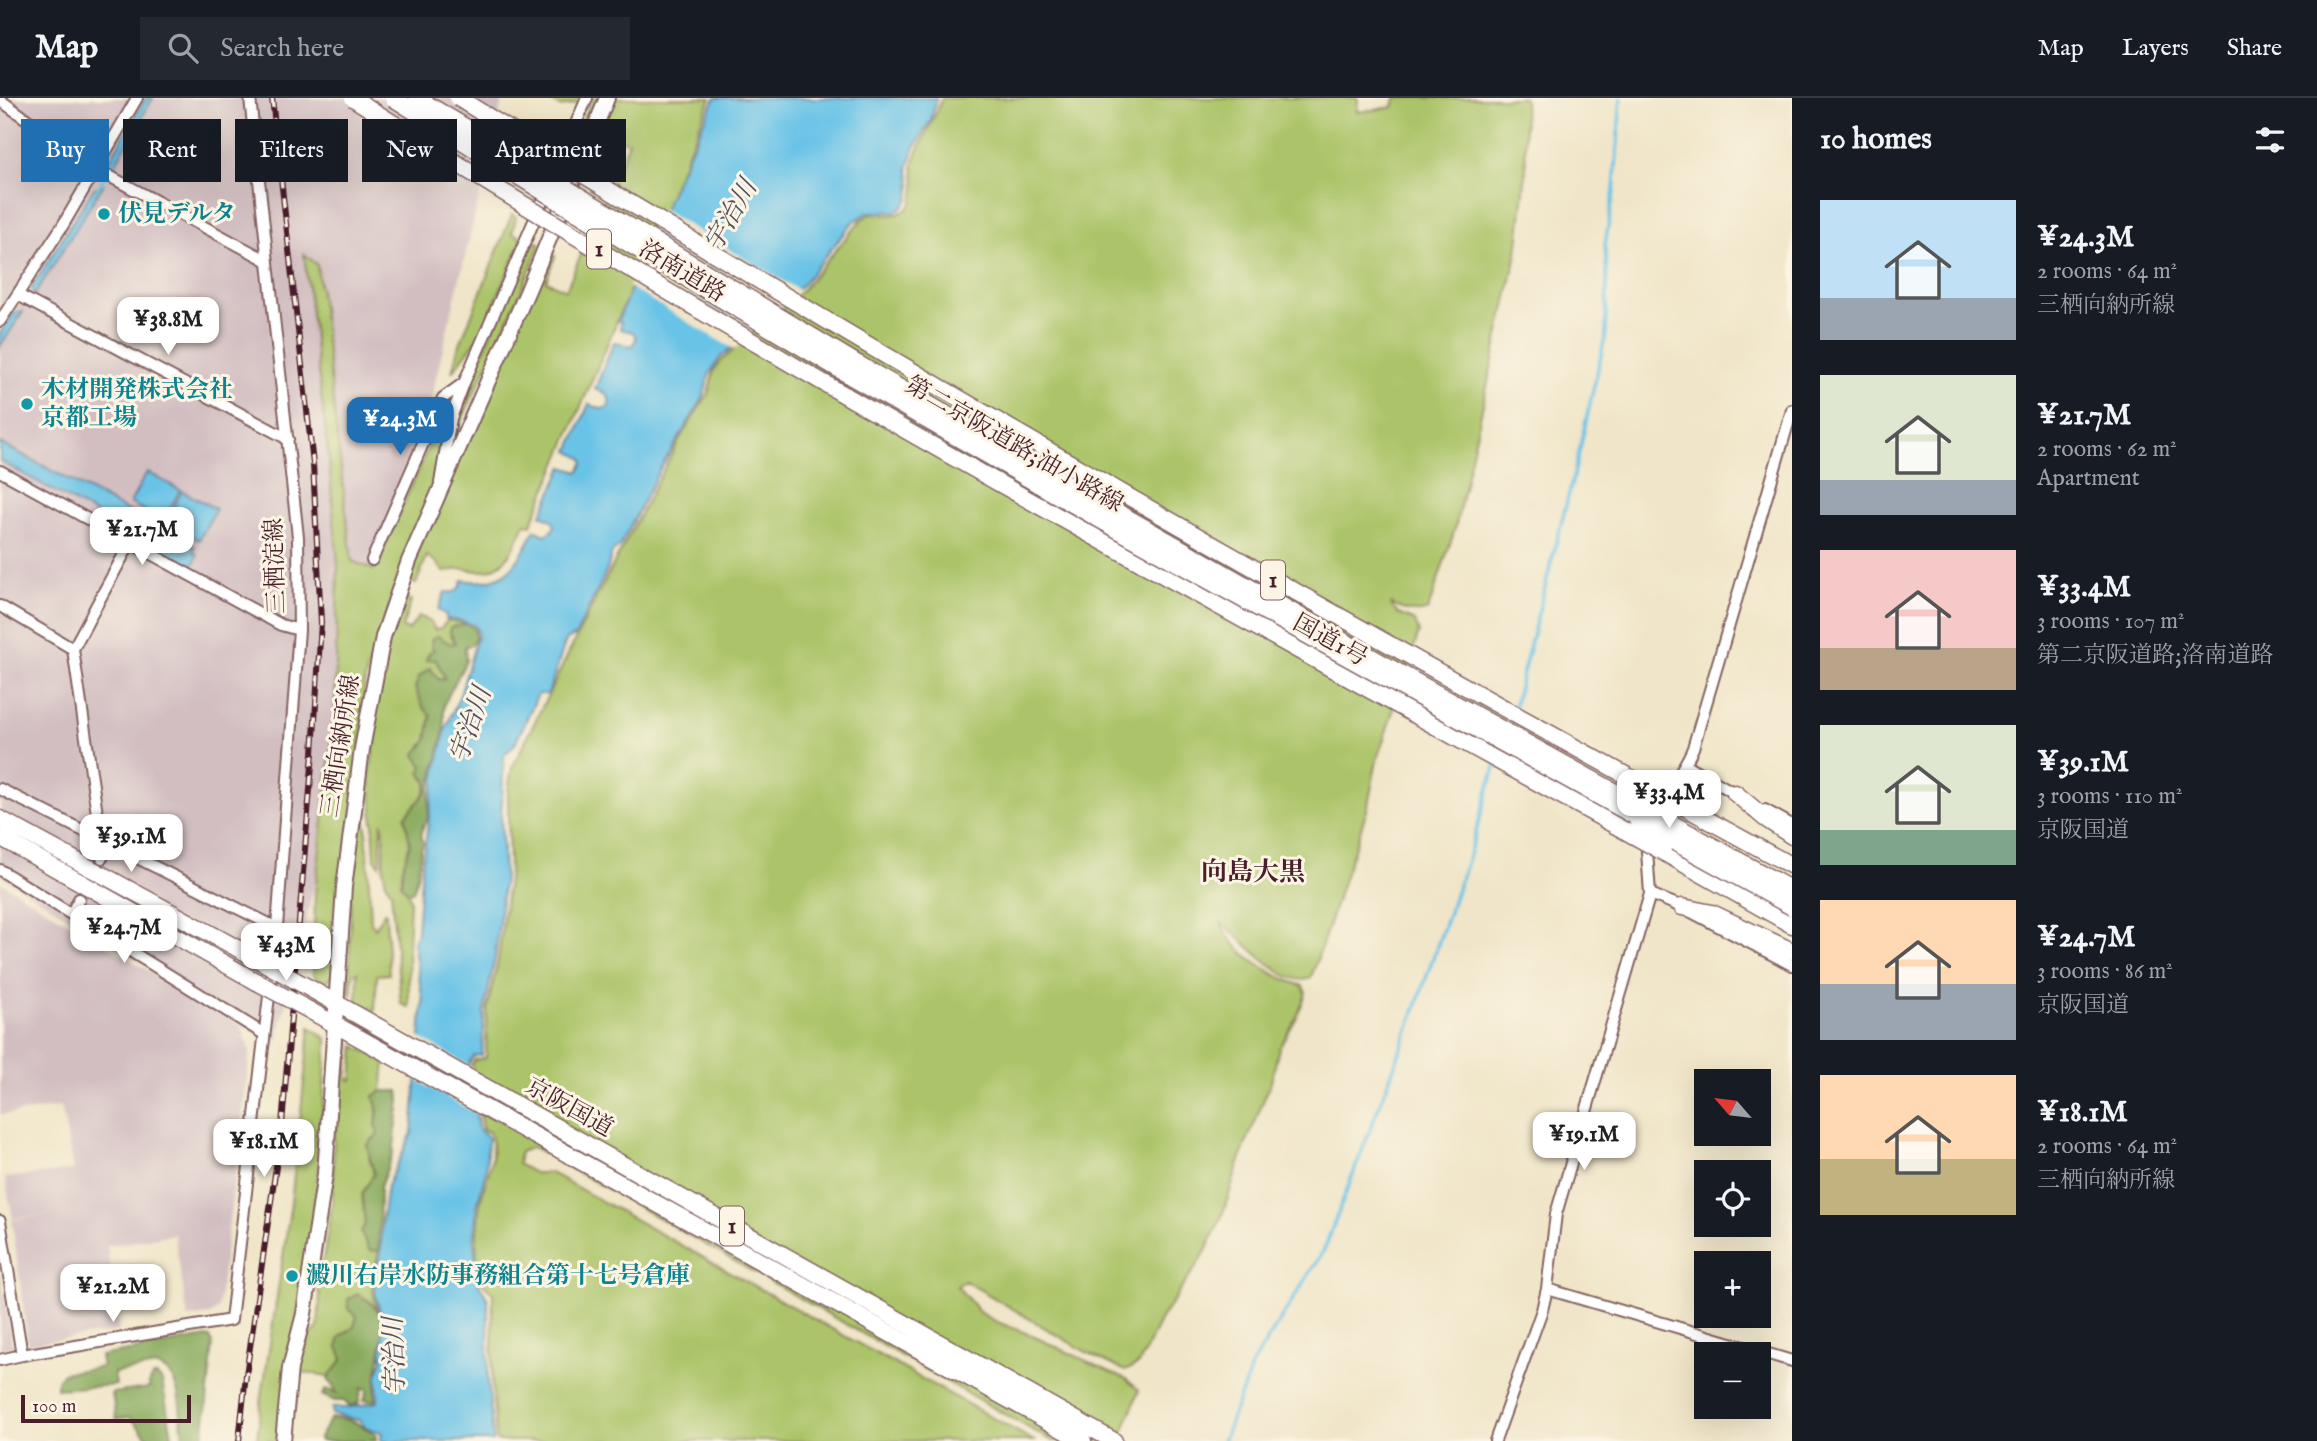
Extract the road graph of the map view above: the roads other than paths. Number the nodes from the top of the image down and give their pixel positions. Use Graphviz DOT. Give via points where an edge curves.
graph roads {
  1 [pos="138,98"];
  2 [pos="250,98"];
  3 [pos="353,98"];
  4 [pos="393,98"];
  5 [pos="418,98"];
  6 [pos="458,98"];
  7 [pos="587,98"];
  8 [pos="607,98"];
  9 [pos="0,100"];
  10 [pos="26,119"];
  11 [pos="109,147"];
  12 [pos="109,177"];
  13 [pos="88,182"];
  14 [pos="268,261"];
  15 [pos="24,298"];
  16 [pos="0,321"];
  17 [pos="864,344"];
  18 [pos="464,383"];
  19 [pos="846,396"];
  20 [pos="1792,410"];
  21 [pos="288,439"];
  22 [pos="0,471"];
  23 [pos="438,491"];
  24 [pos="130,543"];
  25 [pos="372,560"];
  26 [pos="0,607"];
  27 [pos="299,630"];
  28 [pos="73,649"];
  29 [pos="1686,765"];
  30 [pos="0,789"];
  31 [pos="1735,793"];
  32 [pos="1627,807"];
  33 [pos="0,818"];
  34 [pos="1792,825"];
  35 [pos="1792,836"];
  36 [pos="0,837"];
  37 [pos="105,843"];
  38 [pos="102,858"];
  39 [pos="1792,866"];
  40 [pos="0,870"];
  41 [pos="1792,890"];
  42 [pos="1650,894"];
  43 [pos="79,899"];
  44 [pos="1682,907"];
  45 [pos="1792,907"];
  46 [pos="71,914"];
  47 [pos="1792,925"];
  48 [pos="277,929"];
  49 [pos="1792,951"];
  50 [pos="1792,965"];
  51 [pos="343,1007"];
  52 [pos="341,1028"];
  53 [pos="264,1034"];
  54 [pos="0,1221"];
  55 [pos="1547,1289"];
  56 [pos="22,1355"];
  57 [pos="0,1360"];
  58 [pos="1792,1361"];
  59 [pos="283,1441"];
  60 [pos="1083,1441"];
  61 [pos="1114,1441"];
  62 [pos="1495,1441"];
  1 -- 11 [label="street"];
  2 -- 14 [label="street, 三栖淀線"];
  3 -- 19 [label="highway, 洛南道路 / 1, bridge"];
  4 -- 32 [label="highway, 第二京阪道路;油小路線 / 1, bridge" via="850,376 1178,565"];
  5 -- 32 [label="highway, 第二京阪道路;油小路線 / 1, bridge" via="858,364"];
  6 -- 17 [label="highway, 洛南道路 / 1, bridge"];
  7 -- 18 [label="street"];
  8 -- 23 [label="main road, 三栖向納所線"];
  9 -- 10 [label="street"];
  12 -- 14 [label="street"];
  13 -- 15 [label="street"];
  14 -- 21 [label="street, 三栖淀線"];
  15 -- 16 [label="street"];
  15 -- 21 [label="street"];
  17 -- 39 [label="highway, 国道1号 / 1, bridge" via="1407,656"];
  18 -- 23 [label="street" via="451,418"];
  18 -- 25 [label="street" via="443,398"];
  19 -- 47 [label="highway, 国道1号 / 1, bridge"];
  20 -- 29 [label="street"];
  21 -- 27 [label="street, 三栖淀線" via="298,537"];
  22 -- 24 [label="street"];
  23 -- 51 [label="main road, 三栖向納所線" via="383,638 362,749 345,887"];
  24 -- 27 [label="street" via="281,625"];
  24 -- 28 [label="street"];
  26 -- 28 [label="street"];
  27 -- 48 [label="street, 三栖淀線"];
  28 -- 37 [label="street"];
  29 -- 31 [label="street"];
  29 -- 42 [label="street" via="1658,809 1647,851"];
  30 -- 37 [label="street"];
  31 -- 34 [label="street"];
  31 -- 35 [label="highway"];
  32 -- 41 [label="highway, 1, bridge"];
  32 -- 45 [label="highway, 1, bridge"];
  33 -- 51 [label="highway, 京阪国道 / 1, bridge"];
  36 -- 52 [label="highway, 京阪国道 / 1, bridge"];
  37 -- 38 [label="street"];
  37 -- 48 [label="street"];
  40 -- 46 [label="street"];
  42 -- 44 [label="street"];
  42 -- 55 [label="street" via="1556,1214"];
  43 -- 46 [label="street"];
  44 -- 49 [label="highway" via="1712,913"];
  44 -- 50 [label="street"];
  46 -- 53 [label="street"];
  48 -- 53 [label="street, 三栖淀線"];
  51 -- 52 [label="main road, 三栖向納所線"];
  51 -- 61 [label="highway, 京阪国道 / 1"];
  52 -- 59 [label="main road, 三栖向納所線" via="325,1174 304,1314 290,1368"];
  52 -- 60 [label="highway, 京阪国道 / 1"];
  53 -- 56 [label="street, 三栖淀線" via="232,1320"];
  54 -- 56 [label="street"];
  55 -- 58 [label="street"];
  55 -- 62 [label="street"];
  56 -- 57 [label="street"];
}
